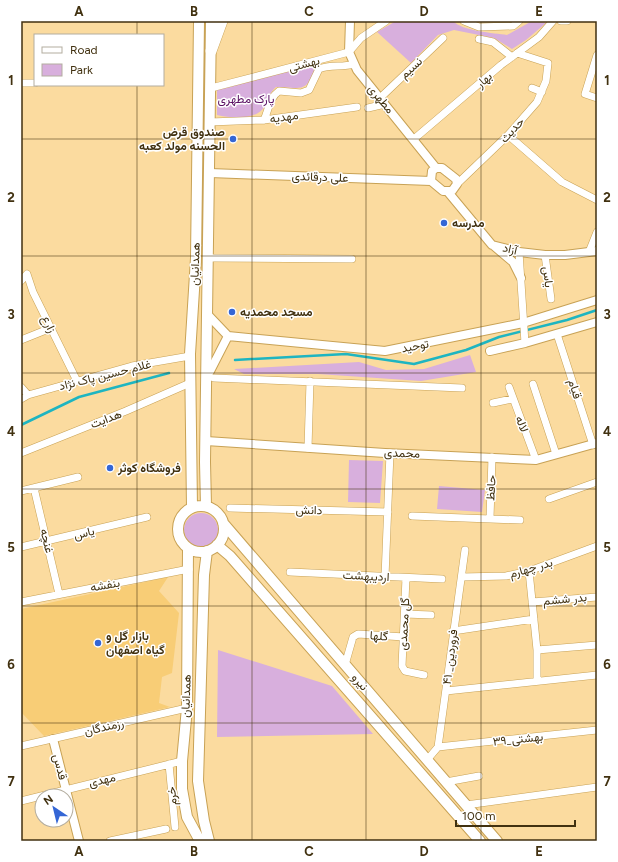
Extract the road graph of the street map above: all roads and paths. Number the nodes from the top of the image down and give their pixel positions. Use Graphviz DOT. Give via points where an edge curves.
graph roads {
  1 [pos="199,21"];
  2 [pos="211,21"];
  3 [pos="222,21"];
  4 [pos="350,21"];
  5 [pos="386,21"];
  6 [pos="464,21"];
  7 [pos="519,21"];
  8 [pos="554,21"];
  9 [pos="561,21"];
  10 [pos="567,21"];
  11 [pos="443,38"];
  12 [pos="479,39"];
  13 [pos="211,51"];
  14 [pos="349,52"];
  15 [pos="515,55"];
  16 [pos="597,55"];
  17 [pos="354,64"];
  18 [pos="21,83"];
  19 [pos="34,83"];
  20 [pos="211,88"];
  21 [pos="532,88"];
  22 [pos="542,92"];
  23 [pos="597,98"];
  24 [pos="382,101"];
  25 [pos="357,107"];
  26 [pos="368,108"];
  27 [pos="264,120"];
  28 [pos="210,122"];
  29 [pos="508,135"];
  30 [pos="414,139"];
  31 [pos="198,155"];
  32 [pos="210,155"];
  33 [pos="436,168"];
  34 [pos="210,173"];
  35 [pos="431,181"];
  36 [pos="457,184"];
  37 [pos="448,192"];
  38 [pos="210,197"];
  39 [pos="197,198"];
  40 [pos="597,200"];
  41 [pos="597,232"];
  42 [pos="492,245"];
  43 [pos="519,252"];
  44 [pos="593,252"];
  45 [pos="545,255"];
  46 [pos="209,258"];
  47 [pos="352,259"];
  48 [pos="521,278"];
  49 [pos="21,281"];
  50 [pos="551,299"];
  51 [pos="597,300"];
  52 [pos="208,315"];
  53 [pos="597,322"];
  54 [pos="51,328"];
  55 [pos="525,333"];
  56 [pos="557,334"];
  57 [pos="228,336"];
  58 [pos="21,340"];
  59 [pos="490,351"];
  60 [pos="190,356"];
  61 [pos="211,378"];
  62 [pos="77,381"];
  63 [pos="310,381"];
  64 [pos="190,382"];
  65 [pos="533,384"];
  66 [pos="21,387"];
  67 [pos="509,387"];
  68 [pos="462,388"];
  69 [pos="24,397"];
  70 [pos="512,399"];
  71 [pos="493,403"];
  72 [pos="206,441"];
  73 [pos="595,444"];
  74 [pos="308,448"];
  75 [pos="21,453"];
  76 [pos="390,453"];
  77 [pos="556,454"];
  78 [pos="492,457"];
  79 [pos="536,460"];
  80 [pos="78,477"];
  81 [pos="597,482"];
  82 [pos="34,488"];
  83 [pos="21,491"];
  84 [pos="549,498"];
  85 [pos="206,506"];
  86 [pos="192,508"];
  87 [pos="230,508"];
  88 [pos="388,512"];
  89 [pos="412,516"];
  90 [pos="147,517"];
  91 [pos="490,518"];
  92 [pos="520,520"];
  93 [pos="223,523"];
  94 [pos="47,542"];
  95 [pos="217,545"];
  96 [pos="597,546"];
  97 [pos="242,547"];
  98 [pos="21,548"];
  99 [pos="188,548"];
  100 [pos="465,550"];
  101 [pos="207,551"];
  102 [pos="230,556"];
  103 [pos="189,570"];
  104 [pos="529,571"];
  105 [pos="290,572"];
  106 [pos="385,577"];
  107 [pos="462,577"];
  108 [pos="406,578"];
  109 [pos="442,579"];
  110 [pos="59,594"];
  111 [pos="597,597"];
  112 [pos="21,602"];
  113 [pos="532,602"];
  114 [pos="405,614"];
  115 [pos="431,615"];
  116 [pos="534,619"];
  117 [pos="453,631"];
  118 [pos="404,637"];
  119 [pos="597,645"];
  120 [pos="538,650"];
  121 [pos="345,665"];
  122 [pos="424,675"];
  123 [pos="597,675"];
  124 [pos="537,681"];
  125 [pos="446,691"];
  126 [pos="187,708"];
  127 [pos="597,730"];
  128 [pos="53,739"];
  129 [pos="21,746"];
  130 [pos="438,747"];
  131 [pos="427,760"];
  132 [pos="182,761"];
  133 [pos="169,764"];
  134 [pos="479,776"];
  135 [pos="446,782"];
  136 [pos="597,787"];
  137 [pos="65,788"];
  138 [pos="69,788"];
  139 [pos="34,797"];
  140 [pos="21,800"];
  141 [pos="466,805"];
  142 [pos="74,822"];
  143 [pos="175,827"];
  144 [pos="166,829"];
  145 [pos="494,838"];
  146 [pos="79,841"];
  147 [pos="110,841"];
  148 [pos="200,841"];
  149 [pos="209,841"];
  150 [pos="481,841"];
  1 -- 31 [label="main road, همدانیان"];
  2 -- 13 [label="main road, همدانیان"];
  3 -- 13 [label="main road"];
  4 -- 14 [label="street, مطهری"];
  5 -- 14 [label="street" via="361,38"];
  6 -- 7 [label="street" via="479,27 513,26"];
  8 -- 15 [label="street, بهار" via="539,37"];
  9 -- 10 [label="street"];
  11 -- 24 [label="street, نسیم"];
  12 -- 15 [label="street" via="493,42"];
  13 -- 20 [label="main road, همدانیان"];
  14 -- 17 [label="street, مطهری"];
  14 -- 20 [label="street, بهشتی"];
  15 -- 22 [label="street, حدیث" via="548,64"];
  15 -- 30 [label="street, بهار"];
  16 -- 23 [label="street" via="585,94"];
  17 -- 24 [label="street, مطهری"];
  17 -- 27 [label="street" via="346,67 325,66 319,69 309,90 301,93 279,91 270,101"];
  18 -- 19 [label="street"];
  20 -- 28 [label="main road, همدانیان"];
  21 -- 22 [label="street"];
  22 -- 29 [label="street, حدیث" via="538,102"];
  24 -- 26 [label="street"];
  24 -- 30 [label="street, مطهری"];
  25 -- 27 [label="street, مهدیه"];
  27 -- 28 [label="street, مهدیه"];
  28 -- 32 [label="main road, همدانیان"];
  29 -- 36 [label="street, حدیث"];
  29 -- 40 [label="street" via="562,182"];
  30 -- 33 [label="street, مطهری"];
  31 -- 32 [label="main road" via="203,158"];
  31 -- 39 [label="main road, همدانیان"];
  32 -- 34 [label="main road, همدانیان"];
  33 -- 35 [label="street" via="432,171"];
  33 -- 36 [label="street" via="449,172"];
  34 -- 35 [label="street, علی درقائدی"];
  34 -- 38 [label="main road, همدانیان"];
  35 -- 37 [label="street"];
  36 -- 37 [label="street"];
  37 -- 42 [label="street, آزاد"];
  38 -- 39 [label="main road" via="204,195"];
  38 -- 46 [label="main road, همدانیان"];
  39 -- 60 [label="main road, همدانیان"];
  41 -- 44 [label="street"];
  42 -- 43 [label="street, آزاد"];
  42 -- 48 [label="street" via="513,262"];
  43 -- 45 [label="street, آزاد"];
  43 -- 48 [label="street"];
  44 -- 45 [label="street, آزاد"];
  45 -- 50 [label="street, یاس"];
  46 -- 47 [label="street"];
  46 -- 52 [label="main road, همدانیان"];
  48 -- 55 [label="street"];
  49 -- 54 [label="street, زارع" via="27,274"];
  51 -- 55 [label="street, توحید"];
  52 -- 57 [label="street"];
  52 -- 61 [label="main road, همدانیان"];
  53 -- 56 [label="street"];
  54 -- 58 [label="street"];
  54 -- 62 [label="street, زارع"];
  55 -- 56 [label="street"];
  55 -- 57 [label="street, توحید" via="385,351"];
  55 -- 59 [label="street"];
  56 -- 73 [label="street, قیام"];
  57 -- 61 [label="street"];
  60 -- 62 [label="street, غلام حسین پاک نژاد" via="132,366"];
  60 -- 64 [label="main road, همدانیان"];
  61 -- 63 [label="street"];
  61 -- 72 [label="main road, همدانیان"];
  62 -- 69 [label="street, غلام حسین پاک نژاد"];
  63 -- 68 [label="street"];
  63 -- 74 [label="street"];
  64 -- 75 [label="street, هدایت"];
  64 -- 86 [label="main road, همدانیان"];
  65 -- 77 [label="street"];
  66 -- 69 [label="street"];
  67 -- 70 [label="street, لاله"];
  70 -- 71 [label="street"];
  70 -- 79 [label="street, لاله"];
  72 -- 74 [label="street, محمدی"];
  72 -- 85 [label="main road, همدانیان"];
  73 -- 77 [label="street, محمدی"];
  74 -- 76 [label="street, محمدی"];
  76 -- 78 [label="street, محمدی"];
  76 -- 88 [label="street"];
  77 -- 79 [label="street, محمدی"];
  78 -- 79 [label="street, محمدی"];
  78 -- 91 [label="street, حافظ"];
  80 -- 82 [label="street"];
  81 -- 84 [label="street"];
  82 -- 83 [label="street"];
  82 -- 94 [label="street, غنچه"];
  85 -- 86 [label="main road"];
  85 -- 93 [label="main road" via="217,512"];
  86 -- 99 [label="main road" via="179,523 180,537"];
  87 -- 88 [label="street, دانش"];
  88 -- 106 [label="street"];
  89 -- 91 [label="street"];
  90 -- 94 [label="street, یاس"];
  91 -- 92 [label="street"];
  93 -- 95 [label="main road" via="222,539"];
  93 -- 97 [label="main road, نیرو"];
  94 -- 98 [label="street, یاس"];
  94 -- 110 [label="street, غنچه"];
  95 -- 101 [label="main road"];
  95 -- 102 [label="main road, نیرو"];
  96 -- 104 [label="street, بدر چهارم"];
  97 -- 102 [label="main road"];
  97 -- 121 [label="main road, نیرو"];
  99 -- 101 [label="main road" via="194,551"];
  99 -- 103 [label="main road, همدانیان"];
  100 -- 107 [label="street, ۴۱ _فروردین"];
  101 -- 149 [label="main road, همدانیان" via="204,575 198,781"];
  102 -- 150 [label="main road, نیرو"];
  103 -- 110 [label="street, بنفشه"];
  103 -- 126 [label="main road, همدانیان"];
  104 -- 107 [label="street, بدر چهارم" via="506,576"];
  104 -- 113 [label="street"];
  105 -- 106 [label="street, اردیبهشت"];
  106 -- 108 [label="street, اردیبهشت"];
  107 -- 117 [label="street, ۴۱ _فروردین"];
  108 -- 109 [label="street, اردیبهشت"];
  108 -- 114 [label="street, گل محمدی"];
  110 -- 112 [label="street, بنفشه"];
  111 -- 113 [label="street, بدر ششم"];
  113 -- 116 [label="street"];
  114 -- 115 [label="street"];
  114 -- 118 [label="street, گل محمدی"];
  116 -- 117 [label="street"];
  116 -- 120 [label="street"];
  117 -- 125 [label="street, ۴۱ _فروردین"];
  118 -- 121 [label="street, گلها" via="355,635"];
  118 -- 122 [label="street, گل محمدی" via="403,669"];
  119 -- 120 [label="street"];
  120 -- 124 [label="street"];
  121 -- 131 [label="main road, نیرو"];
  123 -- 124 [label="street"];
  124 -- 125 [label="street"];
  125 -- 130 [label="street, ۴۱ _فروردین"];
  126 -- 128 [label="street, رزمندگان"];
  126 -- 132 [label="main road, همدانیان"];
  127 -- 130 [label="street, ۳۹_بهشتی"];
  128 -- 129 [label="street, رزمندگان"];
  128 -- 137 [label="street, قدس"];
  130 -- 131 [label="street"];
  131 -- 135 [label="main road, نیرو"];
  132 -- 133 [label="street, مهدی"];
  132 -- 148 [label="main road, همدانیان" via="182,789 187,817"];
  133 -- 138 [label="street, مهدی"];
  133 -- 143 [label="street, خرم"];
  134 -- 135 [label="street"];
  135 -- 141 [label="main road, نیرو"];
  136 -- 141 [label="street"];
  139 -- 140 [label="street, مهدی"];
  141 -- 145 [label="main road, نیرو"];
  142 -- 146 [label="street, قدس"];
  144 -- 147 [label="street"];
  145 -- 150 [label="street"];
}
